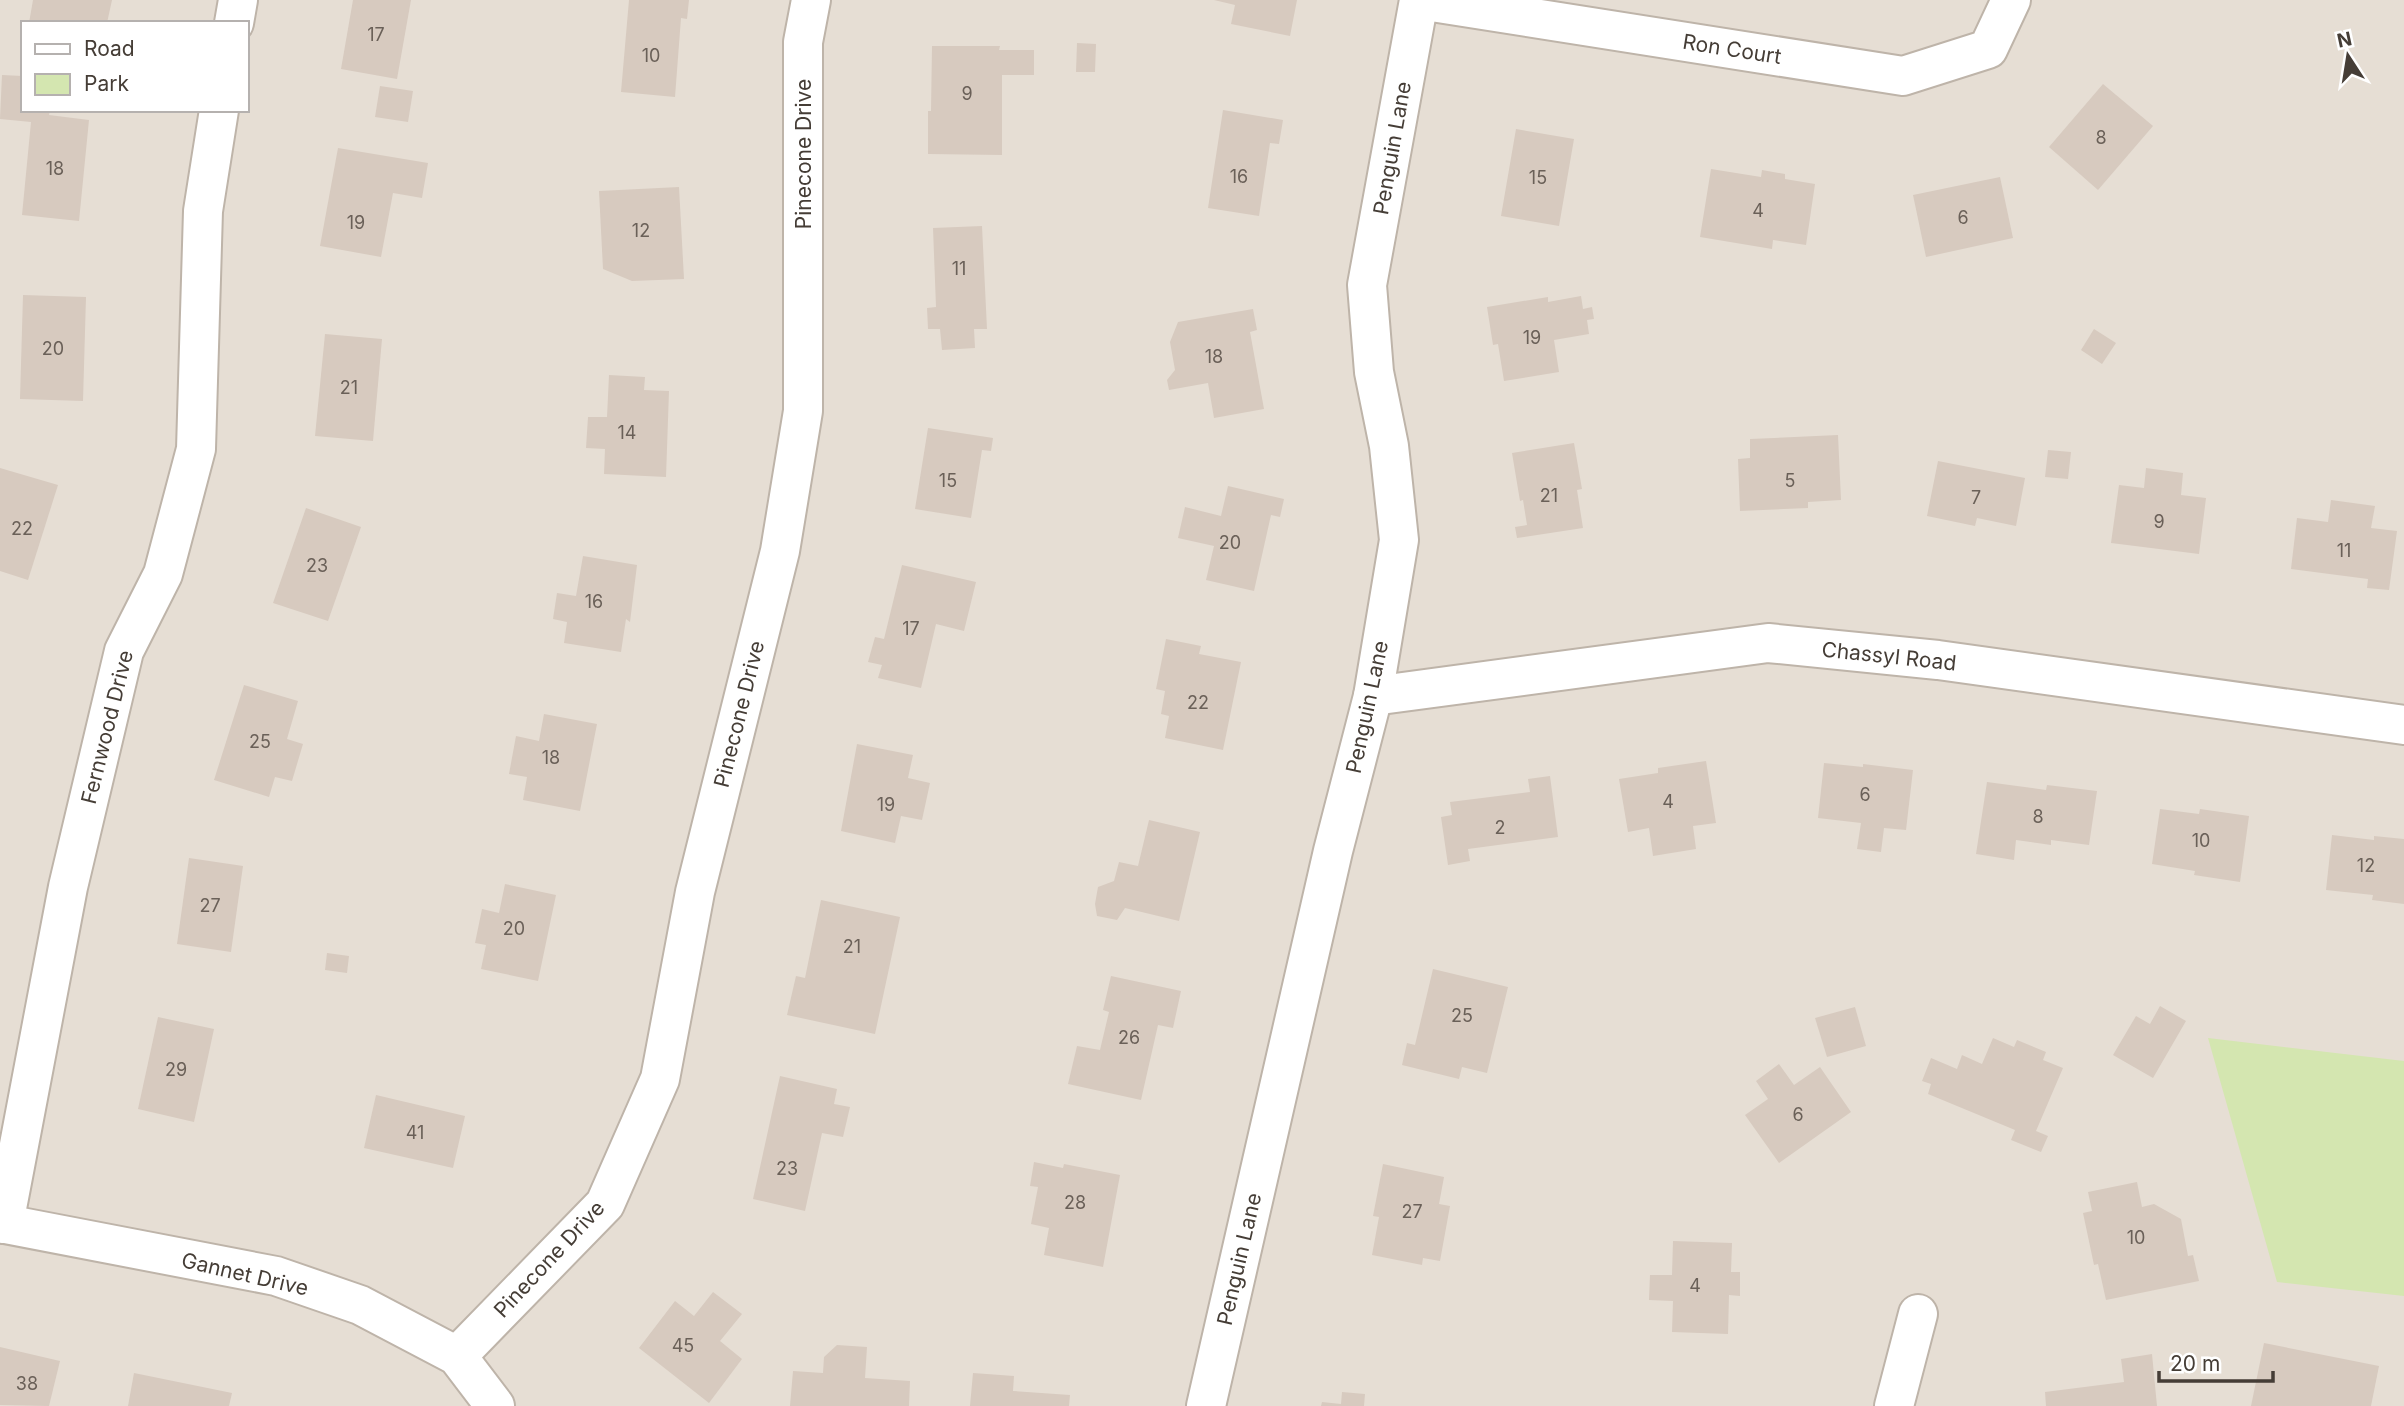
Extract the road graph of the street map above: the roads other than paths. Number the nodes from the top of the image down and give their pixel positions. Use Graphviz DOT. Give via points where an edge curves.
graph roads {
  1 [pos="237,0"];
  2 [pos="811,0"];
  3 [pos="1419,0"];
  4 [pos="2011,0"];
  5 [pos="234,21"];
  6 [pos="219,112"];
  7 [pos="1373,696"];
  8 [pos="2404,725"];
  9 [pos="2,1224"];
  10 [pos="1918,1314"];
  11 [pos="457,1356"];
  12 [pos="495,1406"];
  13 [pos="1206,1406"];
  14 [pos="1894,1406"];
  1 -- 5 [label="street"];
  2 -- 11 [label="street, Pinecone Drive" via="803,42 803,411 780,551 695,892 660,1079 605,1204"];
  3 -- 4 [label="street, Ron Court" via="1903,76 1988,49"];
  3 -- 7 [label="street, Penguin Lane" via="1367,285 1374,372 1389,446 1399,540"];
  6 -- 9 [label="street, Fernwood Drive" via="203,211 197,449 163,574 124,651 68,887"];
  7 -- 8 [label="street, Chassyl Road" via="1768,643 1938,660"];
  7 -- 13 [label="street, Penguin Lane"];
  9 -- 11 [label="street, Gannet Drive" via="276,1276 360,1305"];
  10 -- 14 [label="street"];
  11 -- 12 [label="street, Gannet Drive"];
}
